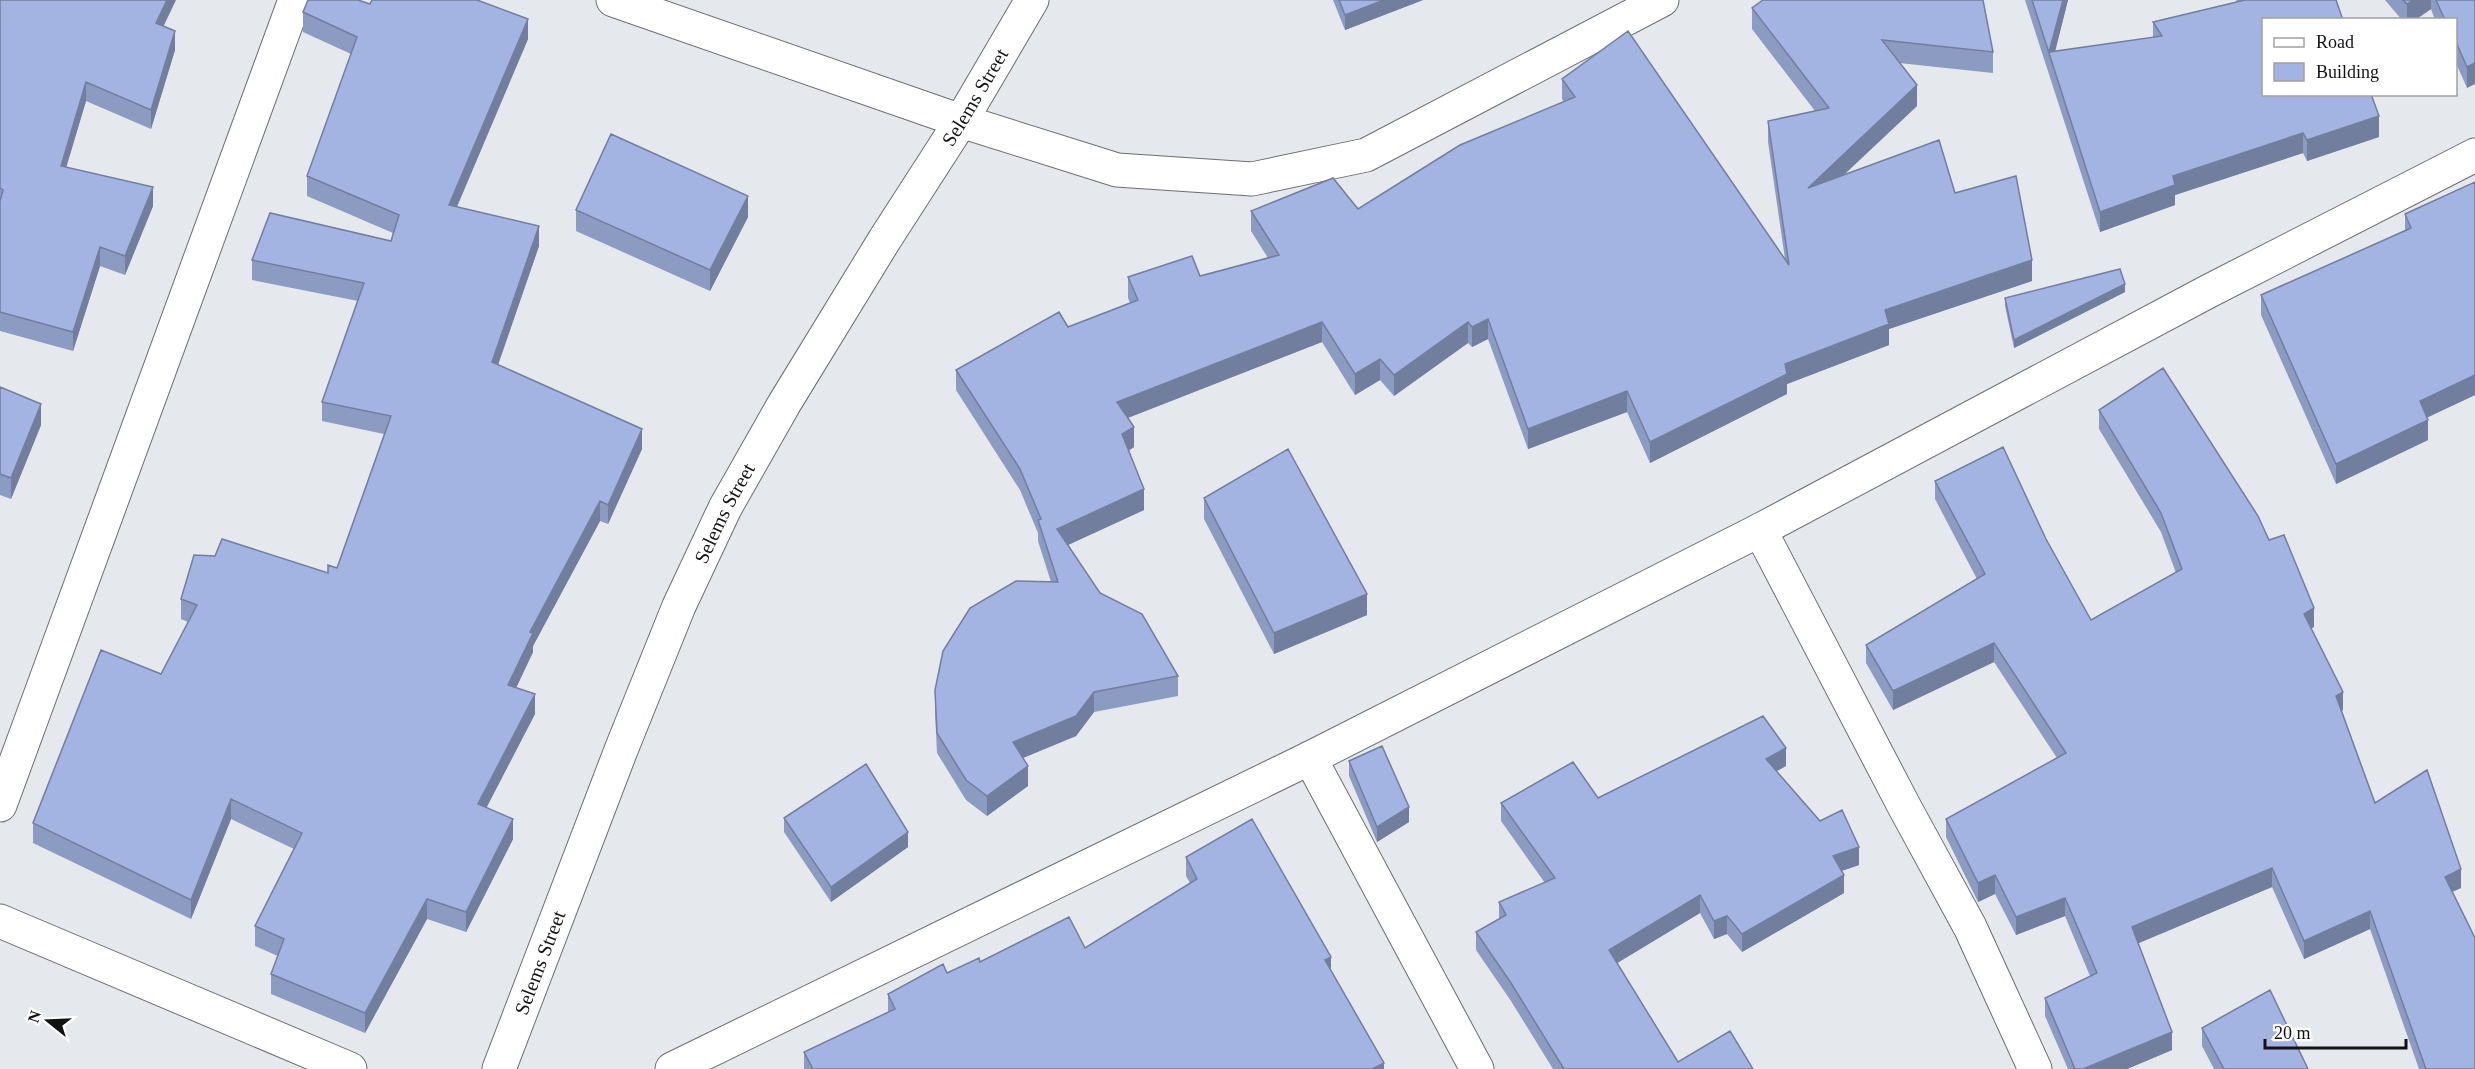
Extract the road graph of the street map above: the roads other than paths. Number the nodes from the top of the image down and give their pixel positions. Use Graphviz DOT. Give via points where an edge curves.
graph roads {
  1 [pos="295,0"];
  2 [pos="613,0"];
  3 [pos="1032,0"];
  4 [pos="1662,0"];
  5 [pos="961,121"];
  6 [pos="2475,155"];
  7 [pos="1760,530"];
  8 [pos="1310,758"];
  9 [pos="0,805"];
  10 [pos="0,921"];
  11 [pos="350,1069"];
  12 [pos="499,1069"];
  13 [pos="672,1069"];
  14 [pos="1477,1069"];
  15 [pos="2035,1069"];
  1 -- 9 [label="street"];
  2 -- 5 [label="street"];
  3 -- 5 [label="street, Selems Street"];
  4 -- 5 [label="street" via="1366,154 1252,179 1117,170"];
  5 -- 12 [label="street, Selems Street" via="784,404 725,508 679,606"];
  6 -- 7 [label="street" via="2209,291"];
  7 -- 8 [label="street"];
  7 -- 15 [label="street" via="1970,927"];
  8 -- 13 [label="street"];
  8 -- 14 [label="street"];
  10 -- 11 [label="street"];
}
